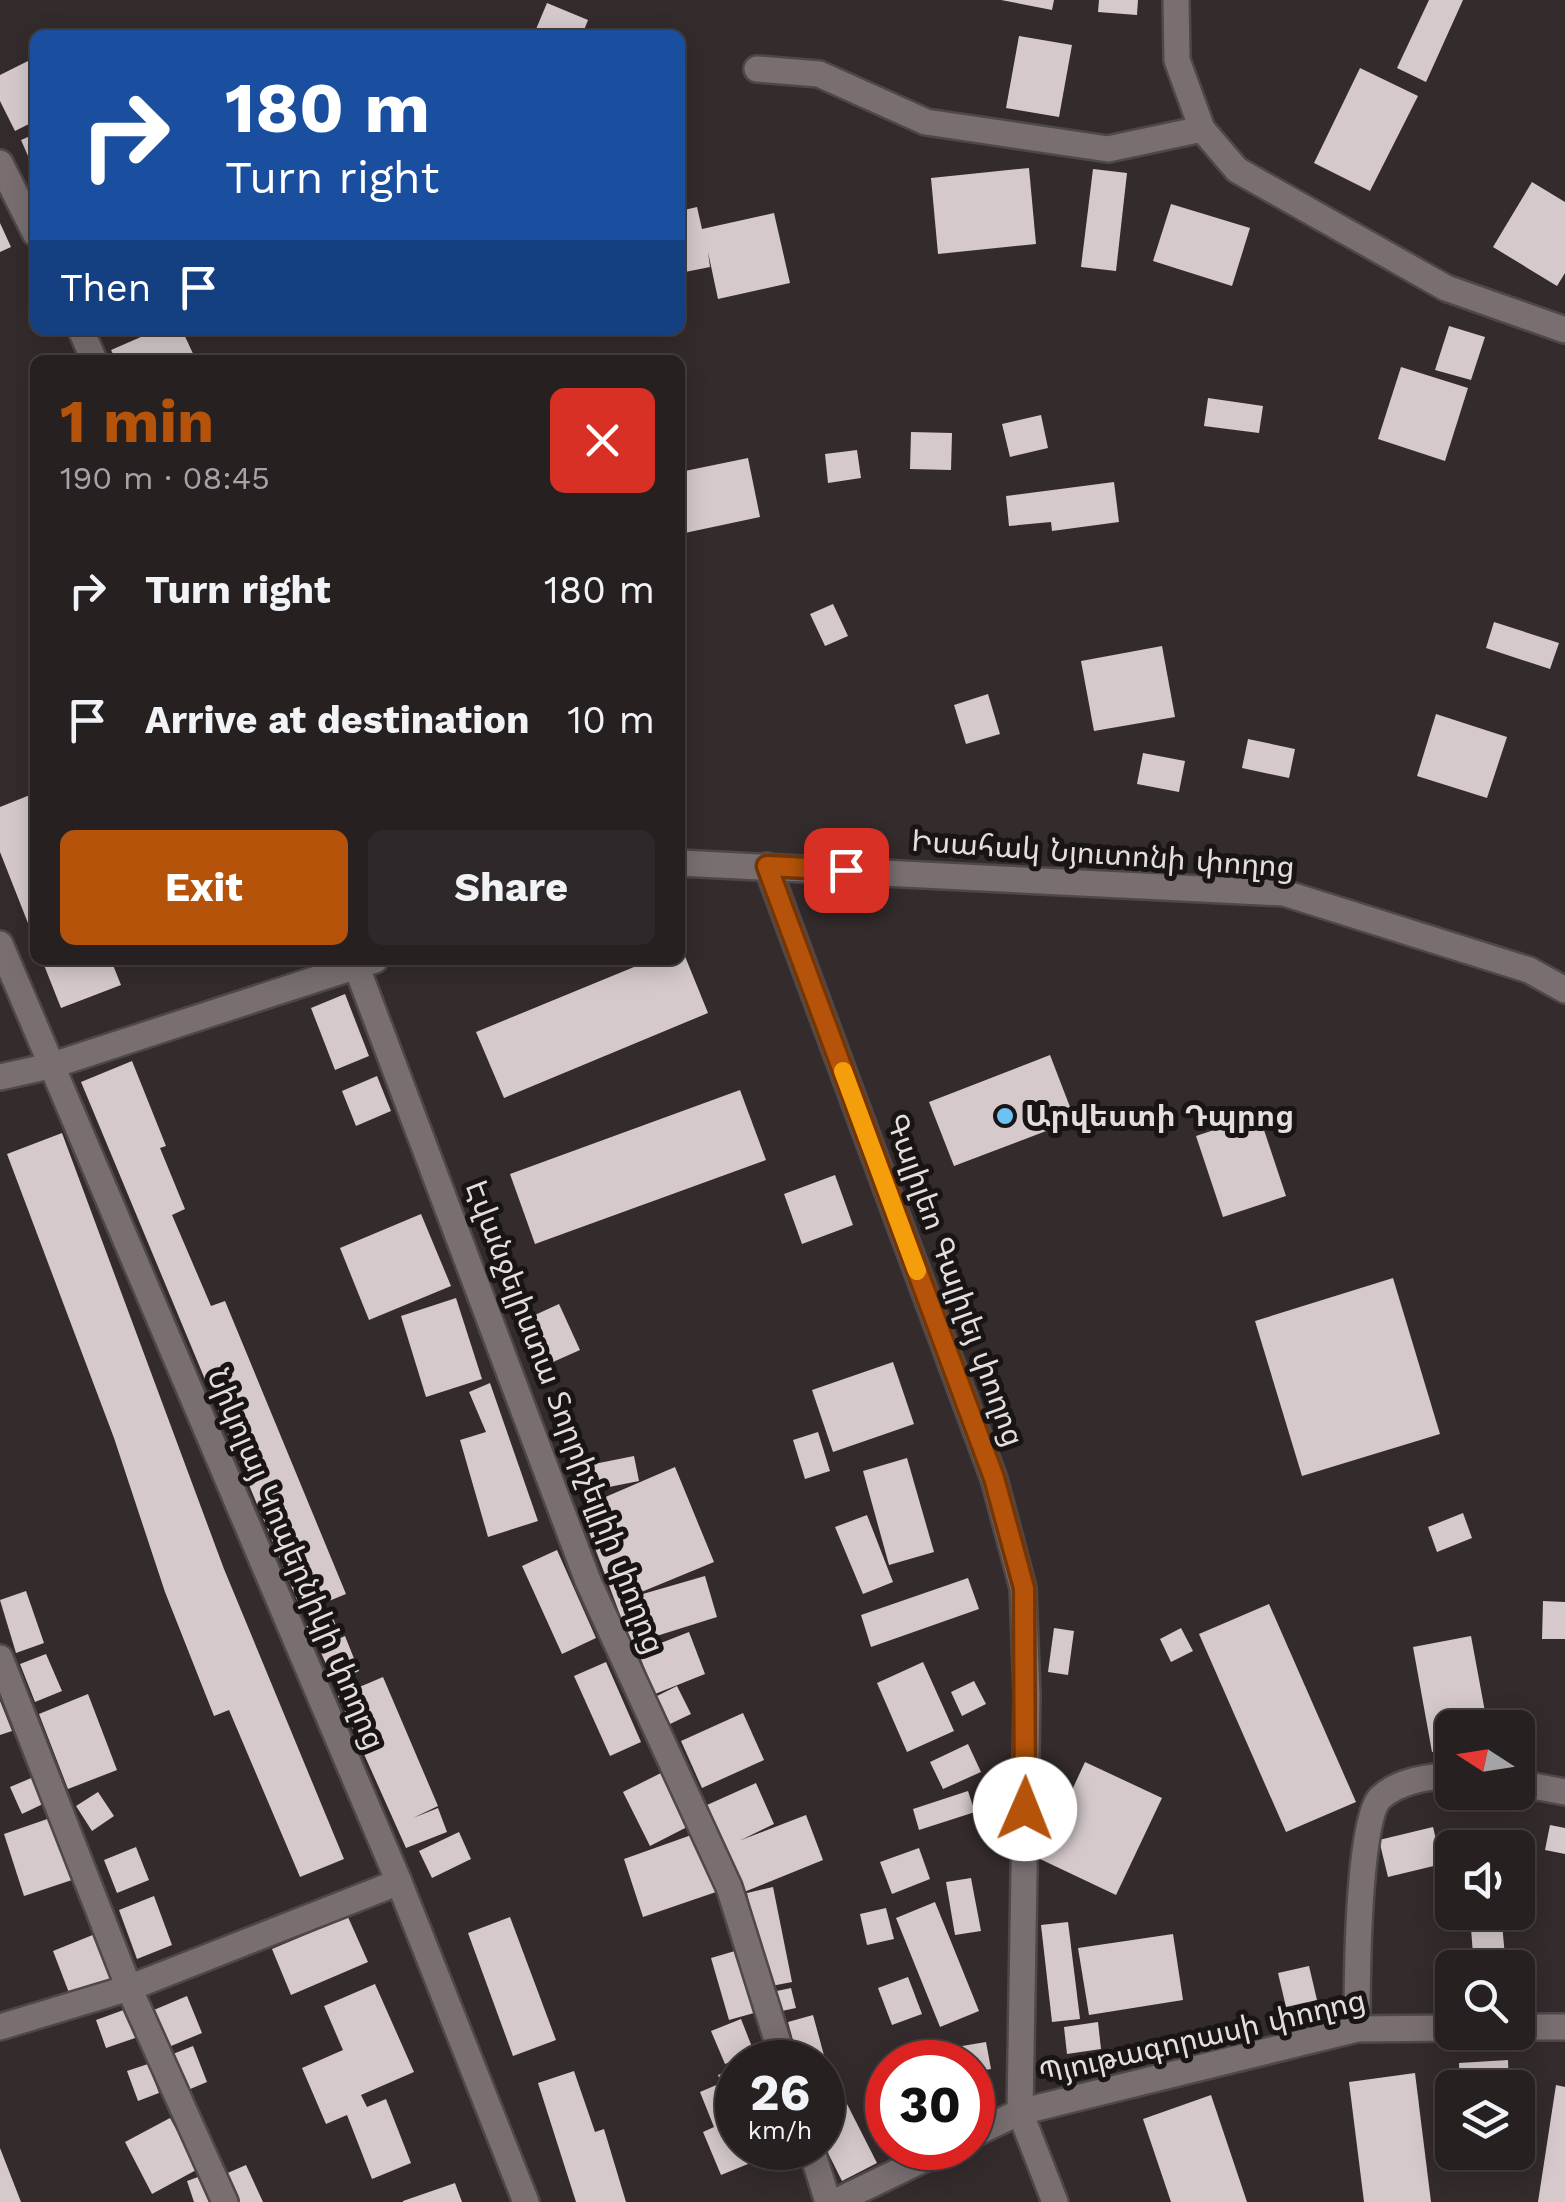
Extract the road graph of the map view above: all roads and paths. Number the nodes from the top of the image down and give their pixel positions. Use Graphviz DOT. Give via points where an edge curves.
graph roads {
  1 [pos="1176,0"];
  2 [pos="758,69"];
  3 [pos="1202,129"];
  4 [pos="0,163"];
  5 [pos="30,224"];
  6 [pos="1565,330"];
  7 [pos="685,863"];
  8 [pos="767,866"];
  9 [pos="0,944"];
  10 [pos="353,965"];
  11 [pos="363,965"];
  12 [pos="1565,990"];
  13 [pos="50,1066"];
  14 [pos="0,1077"];
  15 [pos="0,1658"];
  16 [pos="1435,1778"];
  17 [pos="1535,1786"];
  18 [pos="1565,1792"];
  19 [pos="399,1882"];
  20 [pos="129,1988"];
  21 [pos="1565,2026"];
  22 [pos="0,2027"];
  23 [pos="1535,2027"];
  24 [pos="1357,2028"];
  25 [pos="1435,2028"];
  26 [pos="777,2040"];
  27 [pos="1020,2112"];
  28 [pos="995,2124"];
  29 [pos="820,2170"];
  30 [pos="900,2170"];
  31 [pos="225,2202"];
  32 [pos="526,2202"];
  33 [pos="832,2202"];
  34 [pos="1055,2202"];
  1 -- 3 [label="street" via="1178,60"];
  2 -- 3 [label="street" via="819,74 926,122 1108,149"];
  3 -- 6 [label="street" via="1237,170 1284,200 1446,288"];
  4 -- 5 [label="street"];
  7 -- 8 [label="street, Իսահակ Նյուտոնի փողոց"];
  8 -- 12 [label="street, Իսահակ Նյուտոնի փողոց" via="1284,893 1529,970"];
  8 -- 27 [label="street, Գալիլեո Գալիլեյ փողոց" via="994,1478 1024,1588"];
  9 -- 13 [label="street, Նիկոլայ Կոպերնիկի փողոց"];
  10 -- 13 [label="street"];
  11 -- 26 [label="street, Էվանջելիստա Տորրիչելլիի փողոց" via="588,1581 729,1887"];
  13 -- 14 [label="street"];
  13 -- 19 [label="street, Նիկոլայ Կոպերնիկի փողոց"];
  15 -- 20 [label="street"];
  16 -- 24 [label="street" via="1409,1782 1374,1808 1358,1948"];
  17 -- 18 [label="street"];
  19 -- 20 [label="street"];
  19 -- 32 [label="street, Նիկոլայ Կոպերնիկի փողոց"];
  20 -- 22 [label="street"];
  20 -- 31 [label="street"];
  21 -- 23 [label="street"];
  24 -- 25 [label="street, Պյութագորասի փողոց"];
  24 -- 27 [label="street, Պյութագորասի փողոց"];
  27 -- 28 [label="street, Պյութագորասի փողոց"];
  27 -- 34 [label="street, Գալիլեո Գալիլեյ փողոց"];
  29 -- 33 [label="street"];
  30 -- 33 [label="street"];
}
